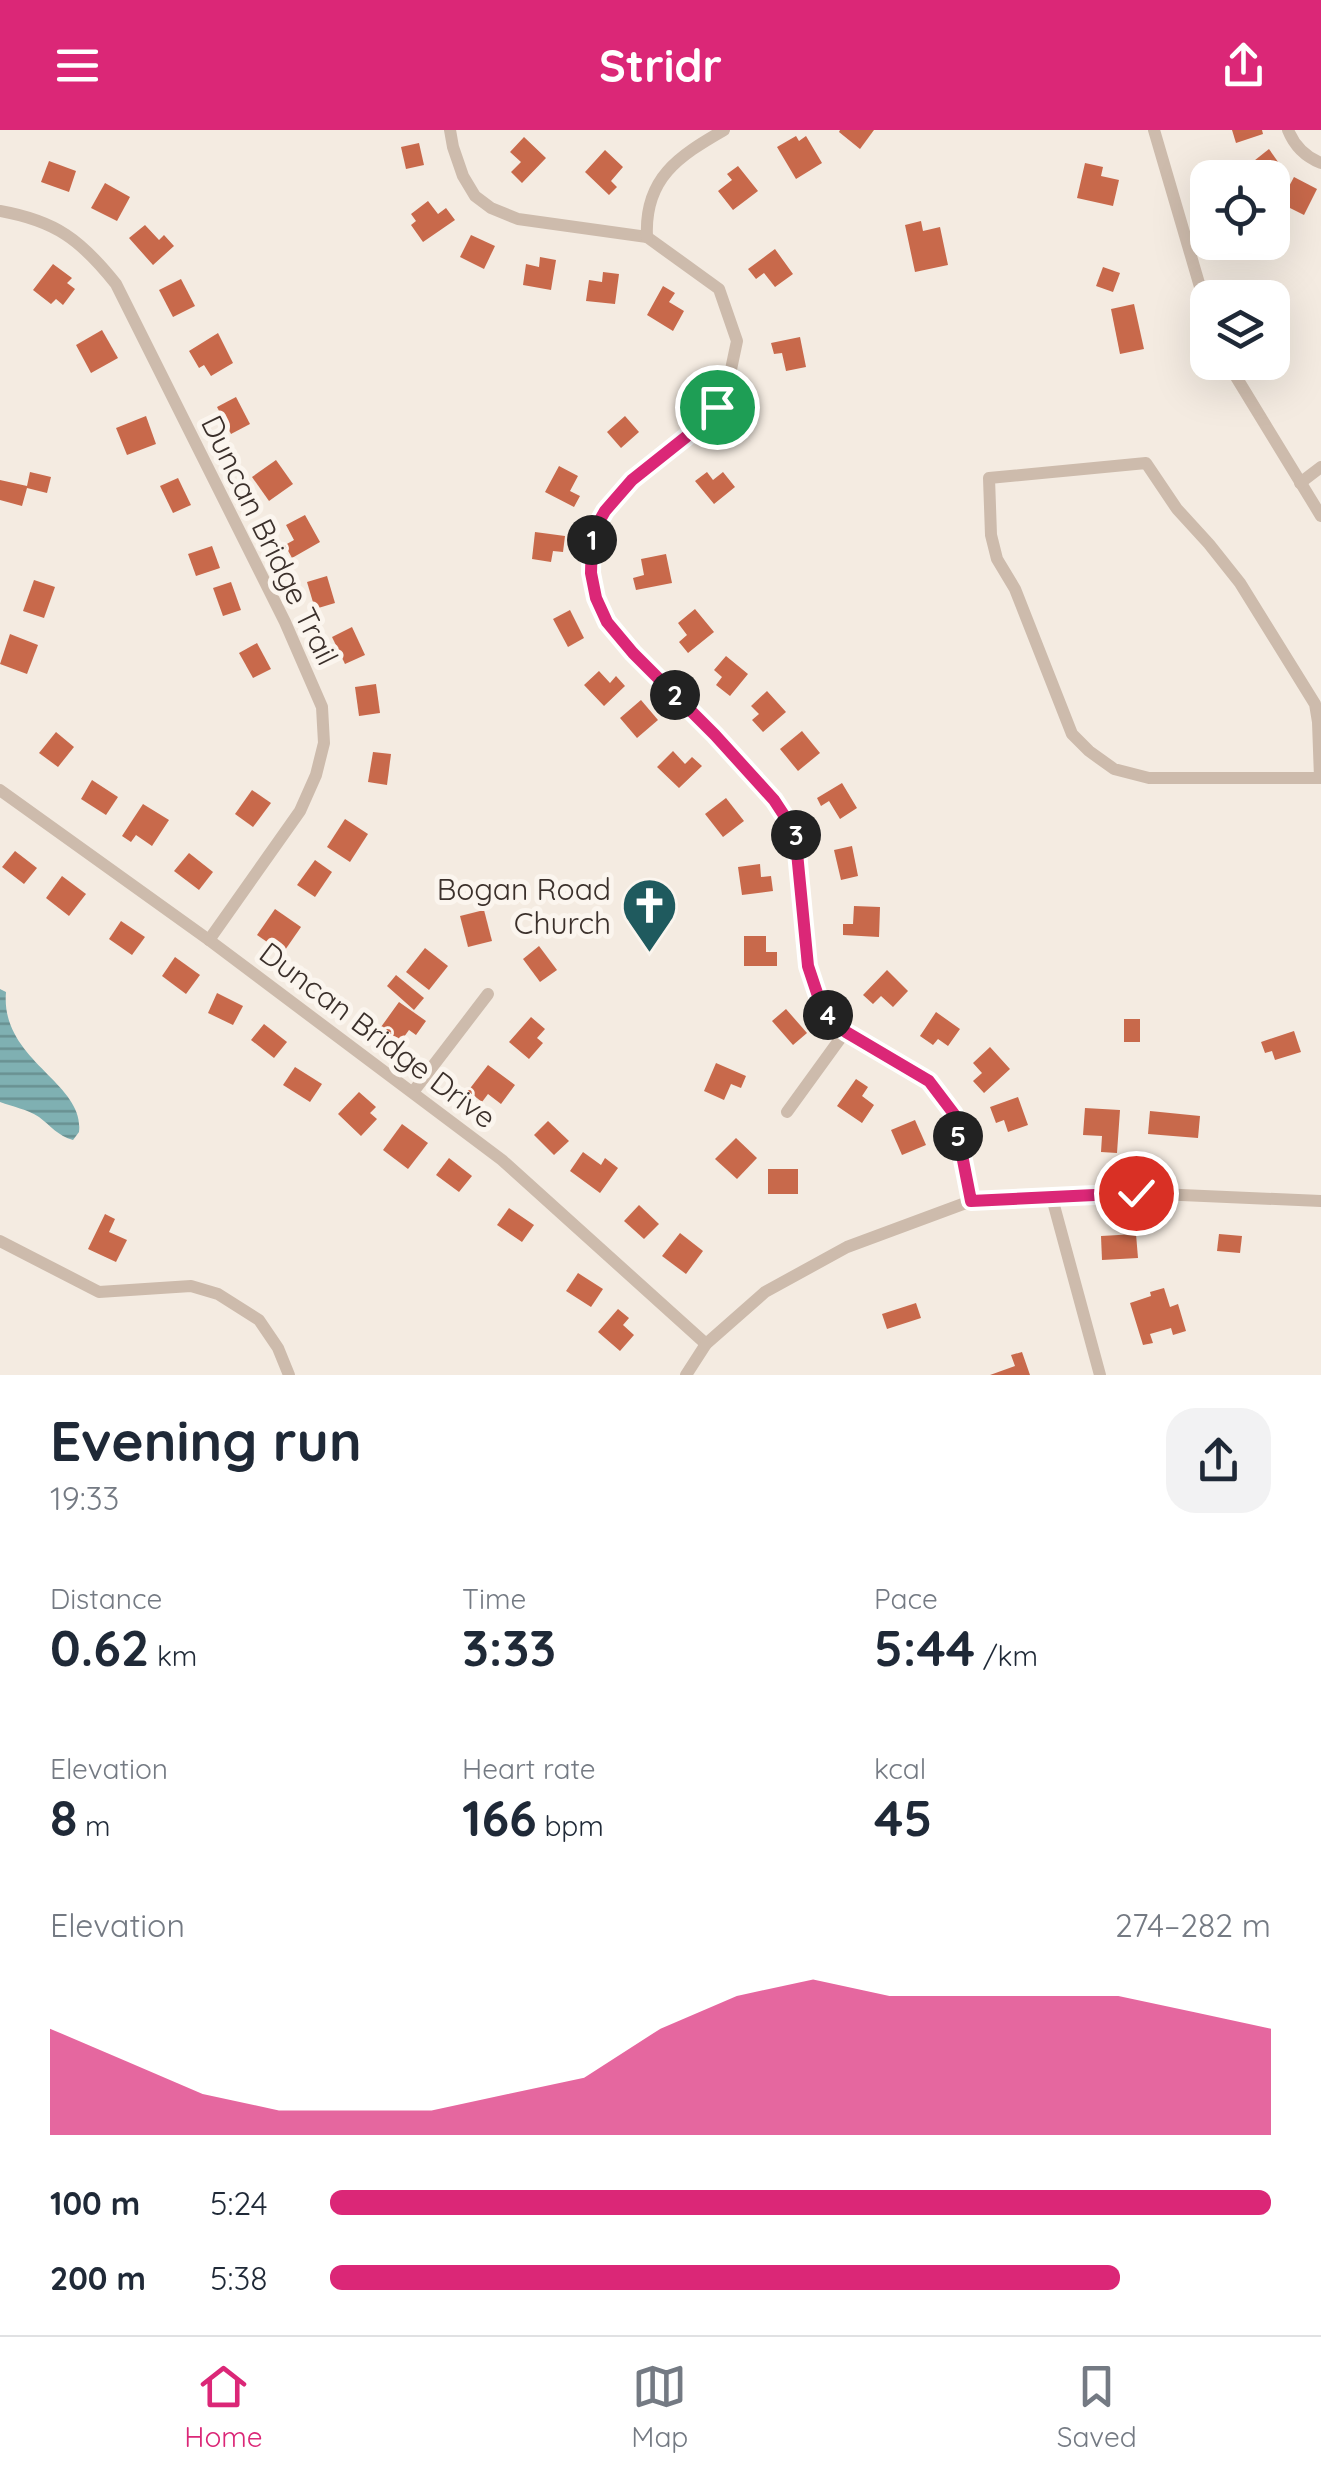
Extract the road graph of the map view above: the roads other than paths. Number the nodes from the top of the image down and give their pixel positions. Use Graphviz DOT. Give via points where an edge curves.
graph roads {
  1 [pos="450,130"];
  2 [pos="724,130"];
  3 [pos="1154,130"];
  4 [pos="1288,130"];
  5 [pos="1321,163"];
  6 [pos="0,210"];
  7 [pos="647,237"];
  8 [pos="1198,280"];
  9 [pos="1238,380"];
  10 [pos="1321,467"];
  11 [pos="1300,483"];
  12 [pos="1321,516"];
  13 [pos="1321,778"];
  14 [pos="0,790"];
  15 [pos="209,940"];
  16 [pos="488,994"];
  17 [pos="846,1032"];
  18 [pos="413,1092"];
  19 [pos="787,1112"];
  20 [pos="1052,1198"];
  21 [pos="971,1201"];
  22 [pos="1321,1201"];
  23 [pos="0,1241"];
  24 [pos="706,1344"];
  25 [pos="288,1375"];
  26 [pos="686,1375"];
  27 [pos="1100,1375"];
  1 -- 7 [label="street" via="463,176 491,208"];
  2 -- 7 [label="street" via="661,176"];
  3 -- 8 [label="street"];
  4 -- 5 [label="street"];
  6 -- 15 [label="street, Duncan Bridge Trail" via="71,236 116,284 322,707 324,743 300,811"];
  7 -- 17 [label="street" via="718,290 737,340 717,407 632,480 592,534 596,598 633,653 774,800 795,832 808,966 822,1008"];
  9 -- 11 [label="street"];
  10 -- 11 [label="street"];
  11 -- 12 [label="street"];
  13 -- 13 [label="street" via="1149,778 1114,770 1089,751 1072,734 998,559 988,478 1146,464 1240,583 1314,704"];
  14 -- 15 [label="street, Duncan Bridge Drive"];
  15 -- 18 [label="street, Duncan Bridge Drive"];
  16 -- 18 [label="street"];
  17 -- 19 [label="street"];
  17 -- 21 [label="street" via="929,1081 954,1114"];
  18 -- 24 [label="street, Duncan Bridge Drive" via="502,1160"];
  20 -- 21 [label="street"];
  20 -- 22 [label="street" via="1136,1193"];
  20 -- 27 [label="street"];
  21 -- 24 [label="street" via="848,1247 765,1292"];
  23 -- 25 [label="street" via="99,1292 190,1286 218,1294 259,1320"];
  24 -- 26 [label="street"];
}
